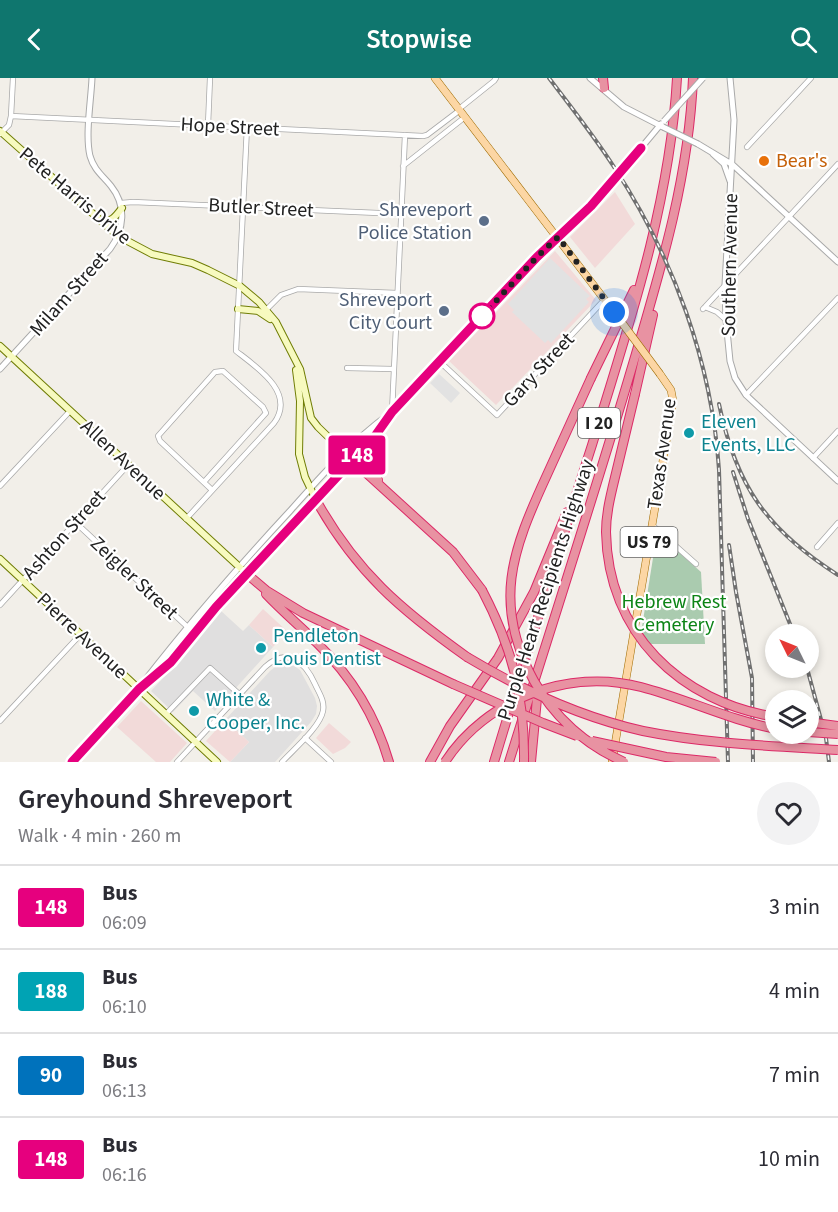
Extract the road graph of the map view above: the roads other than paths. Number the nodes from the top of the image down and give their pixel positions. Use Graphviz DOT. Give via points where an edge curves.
graph roads {
  1 [pos="13,78"];
  2 [pos="92,78"];
  3 [pos="210,78"];
  4 [pos="435,78"];
  5 [pos="496,78"];
  6 [pos="590,78"];
  7 [pos="601,78"];
  8 [pos="677,78"];
  9 [pos="703,78"];
  10 [pos="730,78"];
  11 [pos="811,78"];
  12 [pos="694,80"];
  13 [pos="604,88"];
  14 [pos="459,110"];
  15 [pos="11,116"];
  16 [pos="465,117"];
  17 [pos="90,120"];
  18 [pos="662,124"];
  19 [pos="208,125"];
  20 [pos="247,127"];
  21 [pos="0,133"];
  22 [pos="405,135"];
  23 [pos="705,147"];
  24 [pos="747,147"];
  25 [pos="838,164"];
  26 [pos="733,165"];
  27 [pos="403,166"];
  28 [pos="731,184"];
  29 [pos="121,206"];
  30 [pos="244,207"];
  31 [pos="401,214"];
  32 [pos="789,216"];
  33 [pos="100,221"];
  34 [pos="118,236"];
  35 [pos="558,237"];
  36 [pos="838,262"];
  37 [pos="662,265"];
  38 [pos="644,271"];
  39 [pos="725,285"];
  40 [pos="240,286"];
  41 [pos="397,293"];
  42 [pos="838,298"];
  43 [pos="605,299"];
  44 [pos="238,309"];
  45 [pos="266,310"];
  46 [pos="726,320"];
  47 [pos="276,322"];
  48 [pos="0,346"];
  49 [pos="292,354"];
  50 [pos="11,357"];
  51 [pos="439,361"];
  52 [pos="347,368"];
  53 [pos="0,369"];
  54 [pos="393,369"];
  55 [pos="746,395"];
  56 [pos="70,411"];
  57 [pos="392,412"];
  58 [pos="838,431"];
  59 [pos="375,436"];
  60 [pos="344,452"];
  61 [pos="813,458"];
  62 [pos="352,460"];
  63 [pos="128,465"];
  64 [pos="581,481"];
  65 [pos="838,481"];
  66 [pos="204,482"];
  67 [pos="0,486"];
  68 [pos="309,488"];
  69 [pos="212,490"];
  70 [pos="386,490"];
  71 [pos="315,500"];
  72 [pos="186,519"];
  73 [pos="75,522"];
  74 [pos="838,523"];
  75 [pos="652,525"];
  76 [pos="817,547"];
  77 [pos="0,559"];
  78 [pos="696,564"];
  79 [pos="238,566"];
  80 [pos="249,576"];
  81 [pos="23,580"];
  82 [pos="0,605"];
  83 [pos="188,627"];
  84 [pos="194,633"];
  85 [pos="80,635"];
  86 [pos="540,660"];
  87 [pos="139,689"];
  88 [pos="534,693"];
  89 [pos="239,694"];
  90 [pos="166,714"];
  91 [pos="765,715"];
  92 [pos="0,721"];
  93 [pos="819,723"];
  94 [pos="838,726"];
  95 [pos="765,727"];
  96 [pos="819,733"];
  97 [pos="838,734"];
  98 [pos="305,738"];
  99 [pos="196,742"];
  100 [pos="838,750"];
  101 [pos="389,761"];
  102 [pos="72,762"];
  103 [pos="177,762"];
  104 [pos="217,762"];
  105 [pos="282,762"];
  106 [pos="331,762"];
  107 [pos="430,762"];
  108 [pos="445,762"];
  109 [pos="494,762"];
  110 [pos="509,762"];
  111 [pos="524,762"];
  112 [pos="531,762"];
  113 [pos="612,762"];
  114 [pos="624,762"];
  115 [pos="716,762"];
  1 -- 15 [label="street"];
  2 -- 17 [label="street"];
  3 -- 19 [label="street"];
  4 -- 14 [label="main road, Texas Avenue / US 79"];
  5 -- 14 [label="street, Hope Street"];
  6 -- 13 [label="street"];
  7 -- 13 [label="highway"];
  8 -- 38 [label="highway, Purple Heart Recipients Highway / I 20" via="669,162"];
  9 -- 18 [label="street, bridge"];
  10 -- 26 [label="street, Southern Avenue"];
  11 -- 24 [label="street"];
  12 -- 37 [label="highway, Purple Heart Recipients Highway / I 20" via="686,156"];
  13 -- 18 [label="street" via="624,107"];
  14 -- 16 [label="main road, Texas Avenue / US 79"];
  14 -- 22 [label="street, Hope Street" via="427,135"];
  15 -- 17 [label="street, Hope Street"];
  15 -- 21 [label="street" via="9,125"];
  16 -- 27 [label="street"];
  16 -- 35 [label="main road, Texas Avenue / US 79"];
  17 -- 19 [label="street, Hope Street"];
  17 -- 29 [label="street" via="89,149 93,163 113,188"];
  18 -- 23 [label="street, bridge"];
  18 -- 35 [label="street, bridge" via="602,195"];
  19 -- 20 [label="street, Hope Street"];
  20 -- 22 [label="street, Hope Street"];
  20 -- 30 [label="street"];
  21 -- 33 [label="main road, Pete Harris Drive"];
  22 -- 27 [label="street"];
  23 -- 26 [label="street"];
  23 -- 28 [label="street" via="724,164"];
  25 -- 32 [label="street"];
  26 -- 28 [label="street, Southern Avenue"];
  26 -- 32 [label="street"];
  27 -- 31 [label="street"];
  28 -- 39 [label="street, Southern Avenue"];
  29 -- 30 [label="street, Butler Street" via="133,202"];
  29 -- 33 [label="main road" via="115,218"];
  29 -- 34 [label="street, Milam Street" via="123,222"];
  30 -- 31 [label="street, Butler Street"];
  30 -- 40 [label="street"];
  31 -- 41 [label="street"];
  32 -- 36 [label="street"];
  32 -- 39 [label="street"];
  33 -- 34 [label="main road, Pete Harris Drive"];
  34 -- 40 [label="main road, Pete Harris Drive" via="144,251 192,263"];
  34 -- 50 [label="street, Milam Street"];
  35 -- 43 [label="main road, Texas Avenue / US 79"];
  35 -- 51 [label="street"];
  37 -- 86 [label="highway, Purple Heart Recipients Highway / I 20"];
  37 -- 91 [label="highway, bridge" via="607,519 614,585 643,641 679,678 722,703"];
  38 -- 64 [label="highway, Purple Heart Recipients Highway / I 20"];
  38 -- 114 [label="highway, bridge" via="523,527 512,566 510,605 520,651 544,697 583,738"];
  39 -- 46 [label="street, Southern Avenue"];
  39 -- 46 [label="street" via="704,308"];
  40 -- 44 [label="street"];
  40 -- 45 [label="main road, Pete Harris Drive"];
  41 -- 45 [label="street" via="298,289 281,295"];
  41 -- 54 [label="street"];
  42 -- 55 [label="street"];
  43 -- 51 [label="street, Gary Street" via="497,415"];
  43 -- 75 [label="main road, Texas Avenue / US 79, bridge" via="671,390 673,401"];
  44 -- 47 [label="main road" via="258,311"];
  44 -- 69 [label="street" via="236,351 276,386 282,408 274,423"];
  45 -- 47 [label="main road, Pete Harris Drive"];
  46 -- 55 [label="street, Southern Avenue" via="730,361"];
  47 -- 49 [label="main road, Pete Harris Drive"];
  48 -- 50 [label="main road, Allen Avenue"];
  49 -- 60 [label="main road, Pete Harris Drive" via="300,369 311,418"];
  49 -- 68 [label="main road, Pete Harris Drive" via="299,387 300,454"];
  50 -- 53 [label="street, Milam Street"];
  50 -- 56 [label="main road, Allen Avenue"];
  51 -- 57 [label="street"];
  52 -- 54 [label="street"];
  54 -- 57 [label="street"];
  55 -- 61 [label="street, Southern Avenue"];
  56 -- 63 [label="main road, Allen Avenue"];
  56 -- 67 [label="street"];
  57 -- 59 [label="street"];
  57 -- 60 [label="street"];
  58 -- 61 [label="street"];
  59 -- 62 [label="street"];
  59 -- 70 [label="highway" via="369,457 374,474"];
  60 -- 62 [label="main road, Pete Harris Drive"];
  60 -- 68 [label="street"];
  61 -- 65 [label="street, Southern Avenue"];
  62 -- 70 [label="highway"];
  62 -- 71 [label="street"];
  63 -- 72 [label="main road, Allen Avenue"];
  63 -- 73 [label="street, Ashton Street"];
  64 -- 107 [label="highway" via="534,592 498,658"];
  64 -- 109 [label="highway, Purple Heart Recipients Highway / I 20"];
  66 -- 66 [label="street" via="158,436 215,372 223,371 266,413"];
  66 -- 69 [label="street"];
  68 -- 71 [label="main road, Pete Harris Drive"];
  68 -- 79 [label="street"];
  69 -- 72 [label="street"];
  70 -- 111 [label="highway, bridge" via="453,552 482,590 502,630 515,669"];
  71 -- 80 [label="street"];
  71 -- 88 [label="highway, bridge" via="378,586 467,657"];
  72 -- 79 [label="main road, Allen Avenue"];
  73 -- 81 [label="street, Ashton Street"];
  73 -- 83 [label="street, Zeigler Street"];
  74 -- 76 [label="street"];
  75 -- 78 [label="street"];
  75 -- 113 [label="main road, Texas Avenue / US 79"];
  77 -- 81 [label="main road, Pierre Avenue"];
  79 -- 80 [label="main road, Allen Avenue"];
  79 -- 83 [label="street"];
  80 -- 84 [label="street"];
  80 -- 101 [label="highway" via="348,679 382,738"];
  80 -- 115 [label="highway, bridge" via="308,616 543,723 606,745"];
  81 -- 82 [label="street, Ashton Street"];
  81 -- 85 [label="main road, Pierre Avenue"];
  83 -- 84 [label="street, Zeigler Street"];
  83 -- 87 [label="street"];
  84 -- 87 [label="street" via="171,662"];
  85 -- 87 [label="main road, Pierre Avenue"];
  85 -- 92 [label="street"];
  86 -- 110 [label="highway, Purple Heart Recipients Highway / I 20"];
  86 -- 112 [label="highway"];
  87 -- 90 [label="main road, Pierre Avenue"];
  87 -- 102 [label="street"];
  88 -- 95 [label="highway, bridge" via="584,682 620,683"];
  88 -- 100 [label="highway, bridge" via="588,715 656,733 702,741"];
  88 -- 108 [label="highway, bridge" via="509,704 474,728"];
  89 -- 90 [label="street" via="210,668"];
  89 -- 98 [label="street" via="276,659 295,659 305,665 322,699 323,710"];
  89 -- 99 [label="street"];
  90 -- 99 [label="main road, Pierre Avenue"];
  93 -- 94 [label="highway, bridge"];
  96 -- 97 [label="highway, bridge"];
  98 -- 105 [label="street"];
  98 -- 106 [label="street"];
  99 -- 103 [label="street"];
  99 -- 104 [label="main road, Pierre Avenue"];
}
